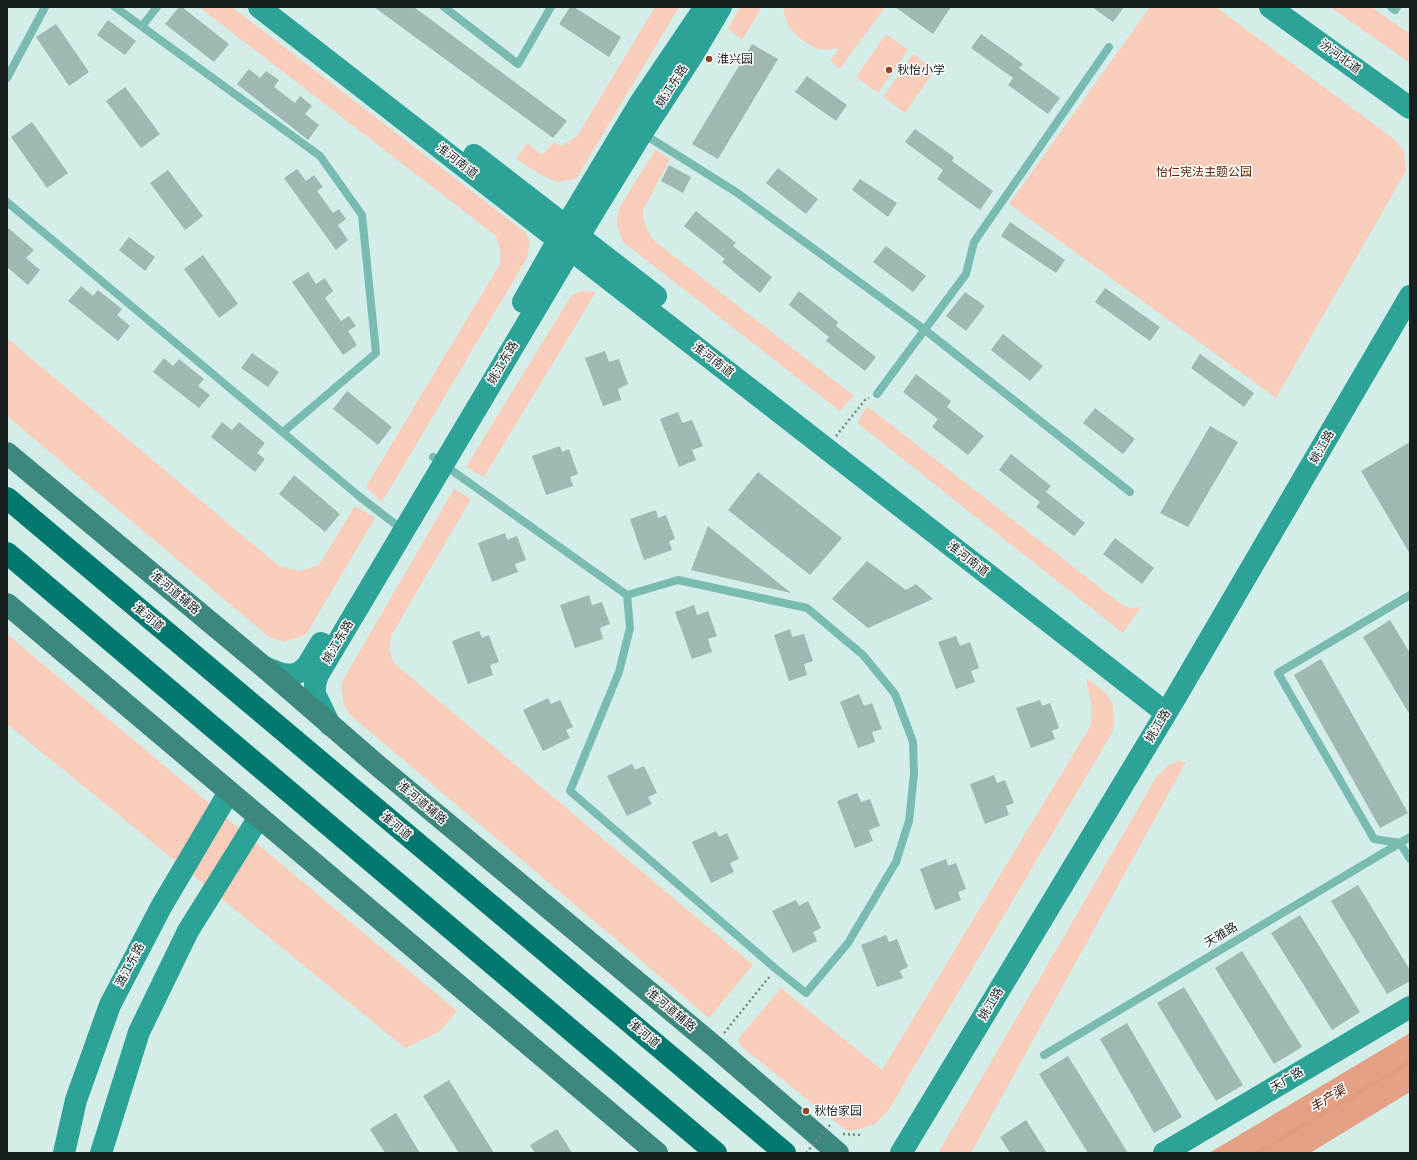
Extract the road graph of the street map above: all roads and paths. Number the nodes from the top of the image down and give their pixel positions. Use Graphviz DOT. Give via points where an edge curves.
graph roads {
  1 [pos="45,7"];
  2 [pos="115,7"];
  3 [pos="158,7"];
  4 [pos="259,7"];
  5 [pos="283,7"];
  6 [pos="444,7"];
  7 [pos="551,7"];
  8 [pos="705,7"];
  9 [pos="721,7"];
  10 [pos="1270,7"];
  11 [pos="1391,7"];
  12 [pos="1397,7"];
  13 [pos="142,26"];
  14 [pos="1109,47"];
  15 [pos="7,78"];
  16 [pos="1410,108"];
  17 [pos="642,133"];
  18 [pos="7,202"];
  19 [pos="569,238"];
  20 [pos="1410,296"];
  21 [pos="925,330"];
  22 [pos="877,394"];
  23 [pos="283,432"];
  24 [pos="836,436"];
  25 [pos="12,458"];
  26 [pos="438,461"];
  27 [pos="1130,492"];
  28 [pos="7,498"];
  29 [pos="399,527"];
  30 [pos="7,553"];
  31 [pos="627,595"];
  32 [pos="1410,595"];
  33 [pos="7,604"];
  34 [pos="264,667"];
  35 [pos="1170,707"];
  36 [pos="330,725"];
  37 [pos="229,792"];
  38 [pos="259,817"];
  39 [pos="1410,837"];
  40 [pos="1400,843"];
  41 [pos="1410,859"];
  42 [pos="776,969"];
  43 [pos="1410,1007"];
  44 [pos="714,1046"];
  45 [pos="1044,1055"];
  46 [pos="830,1125"];
  47 [pos="64,1153"];
  48 [pos="101,1153"];
  49 [pos="657,1153"];
  50 [pos="716,1153"];
  51 [pos="785,1153"];
  52 [pos="806,1153"];
  53 [pos="838,1153"];
  54 [pos="901,1153"];
  55 [pos="1164,1153"];
  1 -- 15 [label="lane"];
  2 -- 13 [label="lane"];
  3 -- 13 [label="lane"];
  4 -- 19 [label="street, 淮河南道"];
  5 -- 19 [label="street, 淮河南道"];
  6 -- 7 [label="lane" via="518,64"];
  8 -- 19 [label="street, 姚江东路" via="640,103"];
  9 -- 17 [label="street, 姚江东路"];
  10 -- 16 [label="street, 汾河北道"];
  11 -- 12 [label="lane" via="1395,10"];
  13 -- 23 [label="lane" via="320,156 362,215 376,353"];
  14 -- 21 [label="lane" via="974,242 966,274"];
  17 -- 19 [label="street, 姚江东路"];
  17 -- 21 [label="lane" via="736,192"];
  18 -- 23 [label="lane"];
  19 -- 24 [label="street, 淮河南道"];
  19 -- 26 [label="street, 姚江东路"];
  19 -- 35 [label="street, 淮河南道"];
  20 -- 35 [label="street, 姚江路"];
  21 -- 22 [label="lane"];
  21 -- 27 [label="lane"];
  22 -- 24 [label="path" via="865,400"];
  23 -- 29 [label="lane"];
  24 -- 35 [label="street, 淮河南道"];
  25 -- 34 [label="main road, 淮河道辅路"];
  26 -- 29 [label="street, 姚江东路"];
  26 -- 31 [label="lane"];
  28 -- 51 [label="highway, 淮河道"];
  29 -- 34 [label="street, 姚江东路" via="307,666 292,675"];
  29 -- 36 [label="street, 姚江东路" via="315,684 315,694"];
  30 -- 50 [label="highway"];
  31 -- 42 [label="lane" via="630,628 619,672 570,791"];
  31 -- 42 [label="lane" via="678,580 807,608 863,655 895,694 913,742 914,774 909,821 896,862 848,943 806,993"];
  32 -- 40 [label="lane" via="1278,673 1374,839"];
  33 -- 37 [label="main road"];
  34 -- 36 [label="main road, 淮河道辅路"];
  35 -- 54 [label="street, 姚江路"];
  36 -- 44 [label="main road, 淮河道辅路"];
  37 -- 38 [label="main road"];
  37 -- 47 [label="street, 潞江东路" via="161,907 110,1004 76,1100"];
  38 -- 48 [label="street" via="188,931 139,1032"];
  38 -- 49 [label="main road"];
  39 -- 40 [label="lane, 天雅路"];
  40 -- 41 [label="lane"];
  40 -- 45 [label="lane, 天雅路"];
  42 -- 44 [label="path"];
  43 -- 55 [label="street, 天广路"];
  44 -- 53 [label="main road, 淮河道辅路"];
  46 -- 52 [label="path, bridge"];
}
